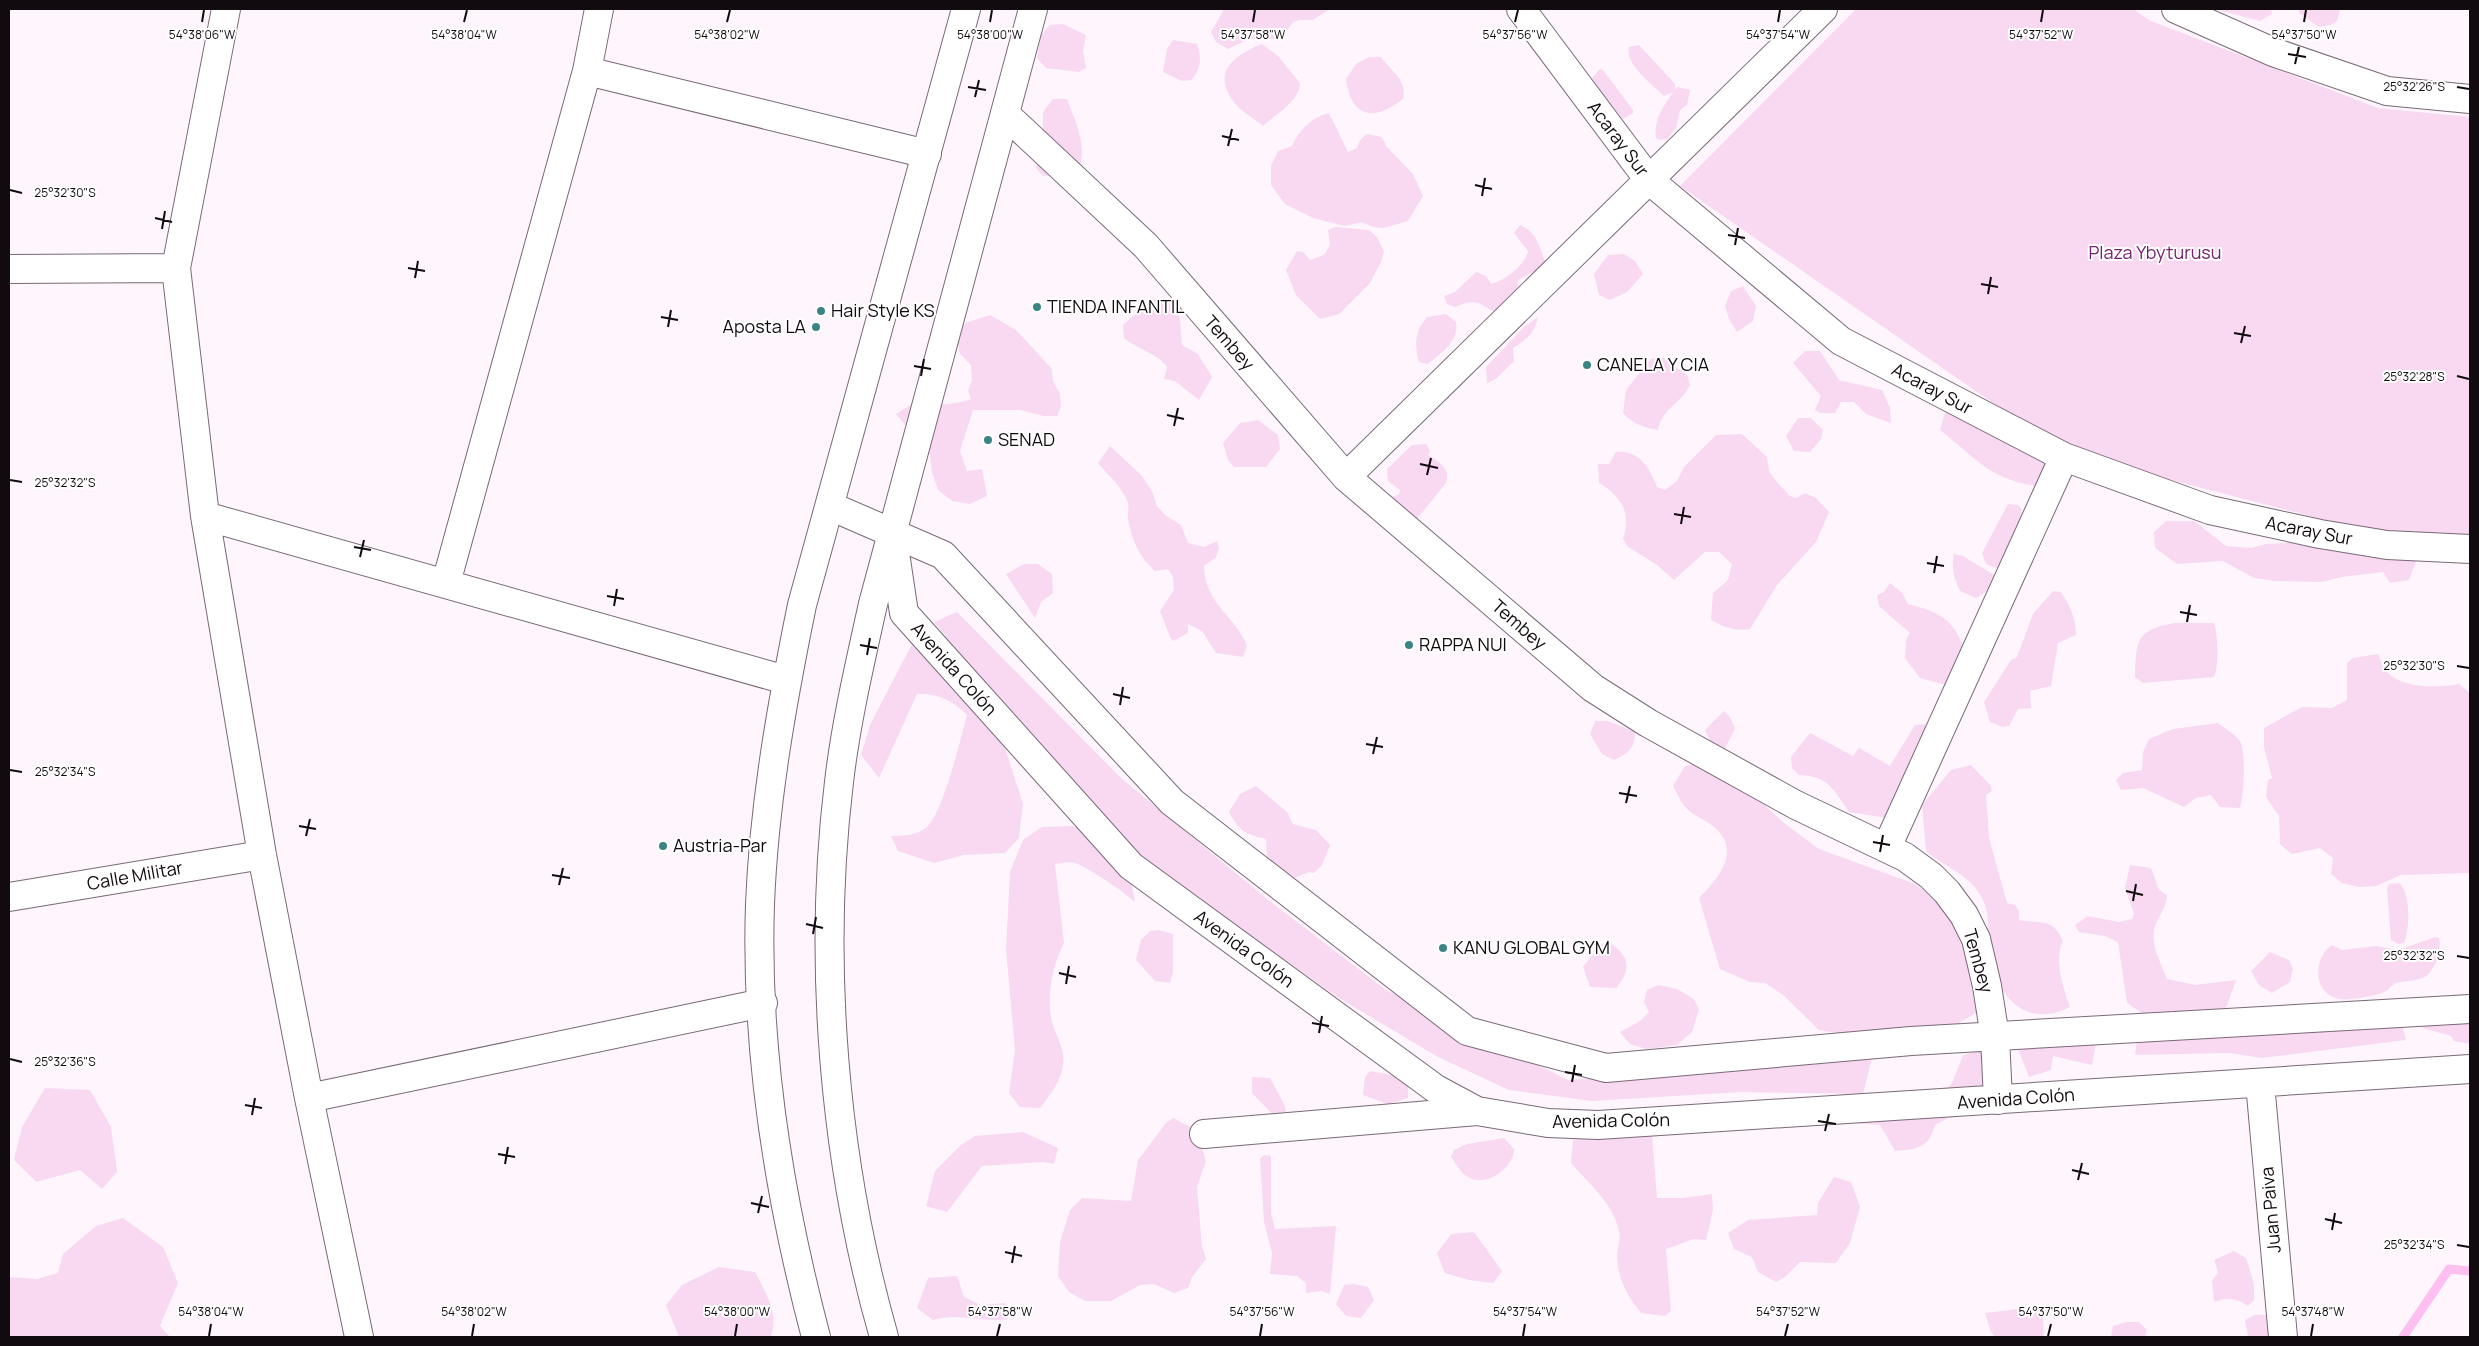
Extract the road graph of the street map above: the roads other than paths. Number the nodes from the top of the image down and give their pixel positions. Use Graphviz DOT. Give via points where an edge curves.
graph roads {
  1 [pos="226,9"];
  2 [pos="599,9"];
  3 [pos="966,9"];
  4 [pos="1033,9"];
  5 [pos="1521,9"];
  6 [pos="1823,9"];
  7 [pos="2176,9"];
  8 [pos="587,71"];
  9 [pos="2470,99"];
  10 [pos="1005,114"];
  11 [pos="927,154"];
  12 [pos="1648,180"];
  13 [pos="176,268"];
  14 [pos="9,269"];
  15 [pos="2064,457"];
  16 [pos="1346,477"];
  17 [pos="830,506"];
  18 [pos="205,516"];
  19 [pos="892,533"];
  20 [pos="2470,549"];
  21 [pos="446,583"];
  22 [pos="786,680"];
  23 [pos="1887,847"];
  24 [pos="262,855"];
  25 [pos="9,897"];
  26 [pos="762,1003"];
  27 [pos="2470,1009"];
  28 [pos="1995,1037"];
  29 [pos="2470,1069"];
  30 [pos="2260,1083"];
  31 [pos="308,1098"];
  32 [pos="1998,1100"];
  33 [pos="1477,1111"];
  34 [pos="1204,1134"];
  35 [pos="359,1337"];
  36 [pos="816,1337"];
  37 [pos="884,1337"];
  38 [pos="2282,1337"];
  1 -- 13 [label="street"];
  2 -- 8 [label="street"];
  3 -- 11 [label="street"];
  4 -- 10 [label="street"];
  5 -- 12 [label="street, Acaray Sur"];
  6 -- 12 [label="street"];
  7 -- 9 [label="street" via="2273,52 2388,91"];
  8 -- 11 [label="street"];
  8 -- 21 [label="street"];
  10 -- 16 [label="street, Tembey" via="1146,246"];
  10 -- 19 [label="street"];
  11 -- 17 [label="street"];
  12 -- 15 [label="street, Acaray Sur" via="1841,341"];
  12 -- 16 [label="street"];
  13 -- 14 [label="street"];
  13 -- 18 [label="street"];
  15 -- 20 [label="street, Acaray Sur" via="2210,510 2377,543"];
  15 -- 23 [label="street"];
  16 -- 23 [label="street, Tembey" via="1593,688 1648,723 1796,805"];
  17 -- 19 [label="street"];
  17 -- 22 [label="street" via="802,605"];
  18 -- 21 [label="street"];
  18 -- 24 [label="street"];
  19 -- 28 [label="street" via="943,555 1172,802 1467,1032 1606,1068 1911,1040"];
  19 -- 33 [label="street, Avenida Colón" via="904,613 1130,866 1436,1089"];
  19 -- 37 [label="street" via="873,604 838,782 831,903 835,1061 844,1137 866,1275"];
  21 -- 22 [label="street"];
  22 -- 26 [label="street" via="765,833 760,904"];
  23 -- 28 [label="street, Tembey" via="1931,876 1964,915 1976,938"];
  24 -- 25 [label="street, Calle Militar"];
  24 -- 31 [label="street"];
  26 -- 31 [label="street"];
  26 -- 36 [label="street" via="774,1134"];
  27 -- 28 [label="street"];
  28 -- 32 [label="street, Tembey"];
  29 -- 30 [label="street, Avenida Colón"];
  30 -- 32 [label="street, Avenida Colón"];
  30 -- 38 [label="street, Juan Paiva"];
  31 -- 35 [label="street"];
  32 -- 33 [label="street, Avenida Colón" via="1598,1125 1548,1123"];
  33 -- 34 [label="street"];
}
